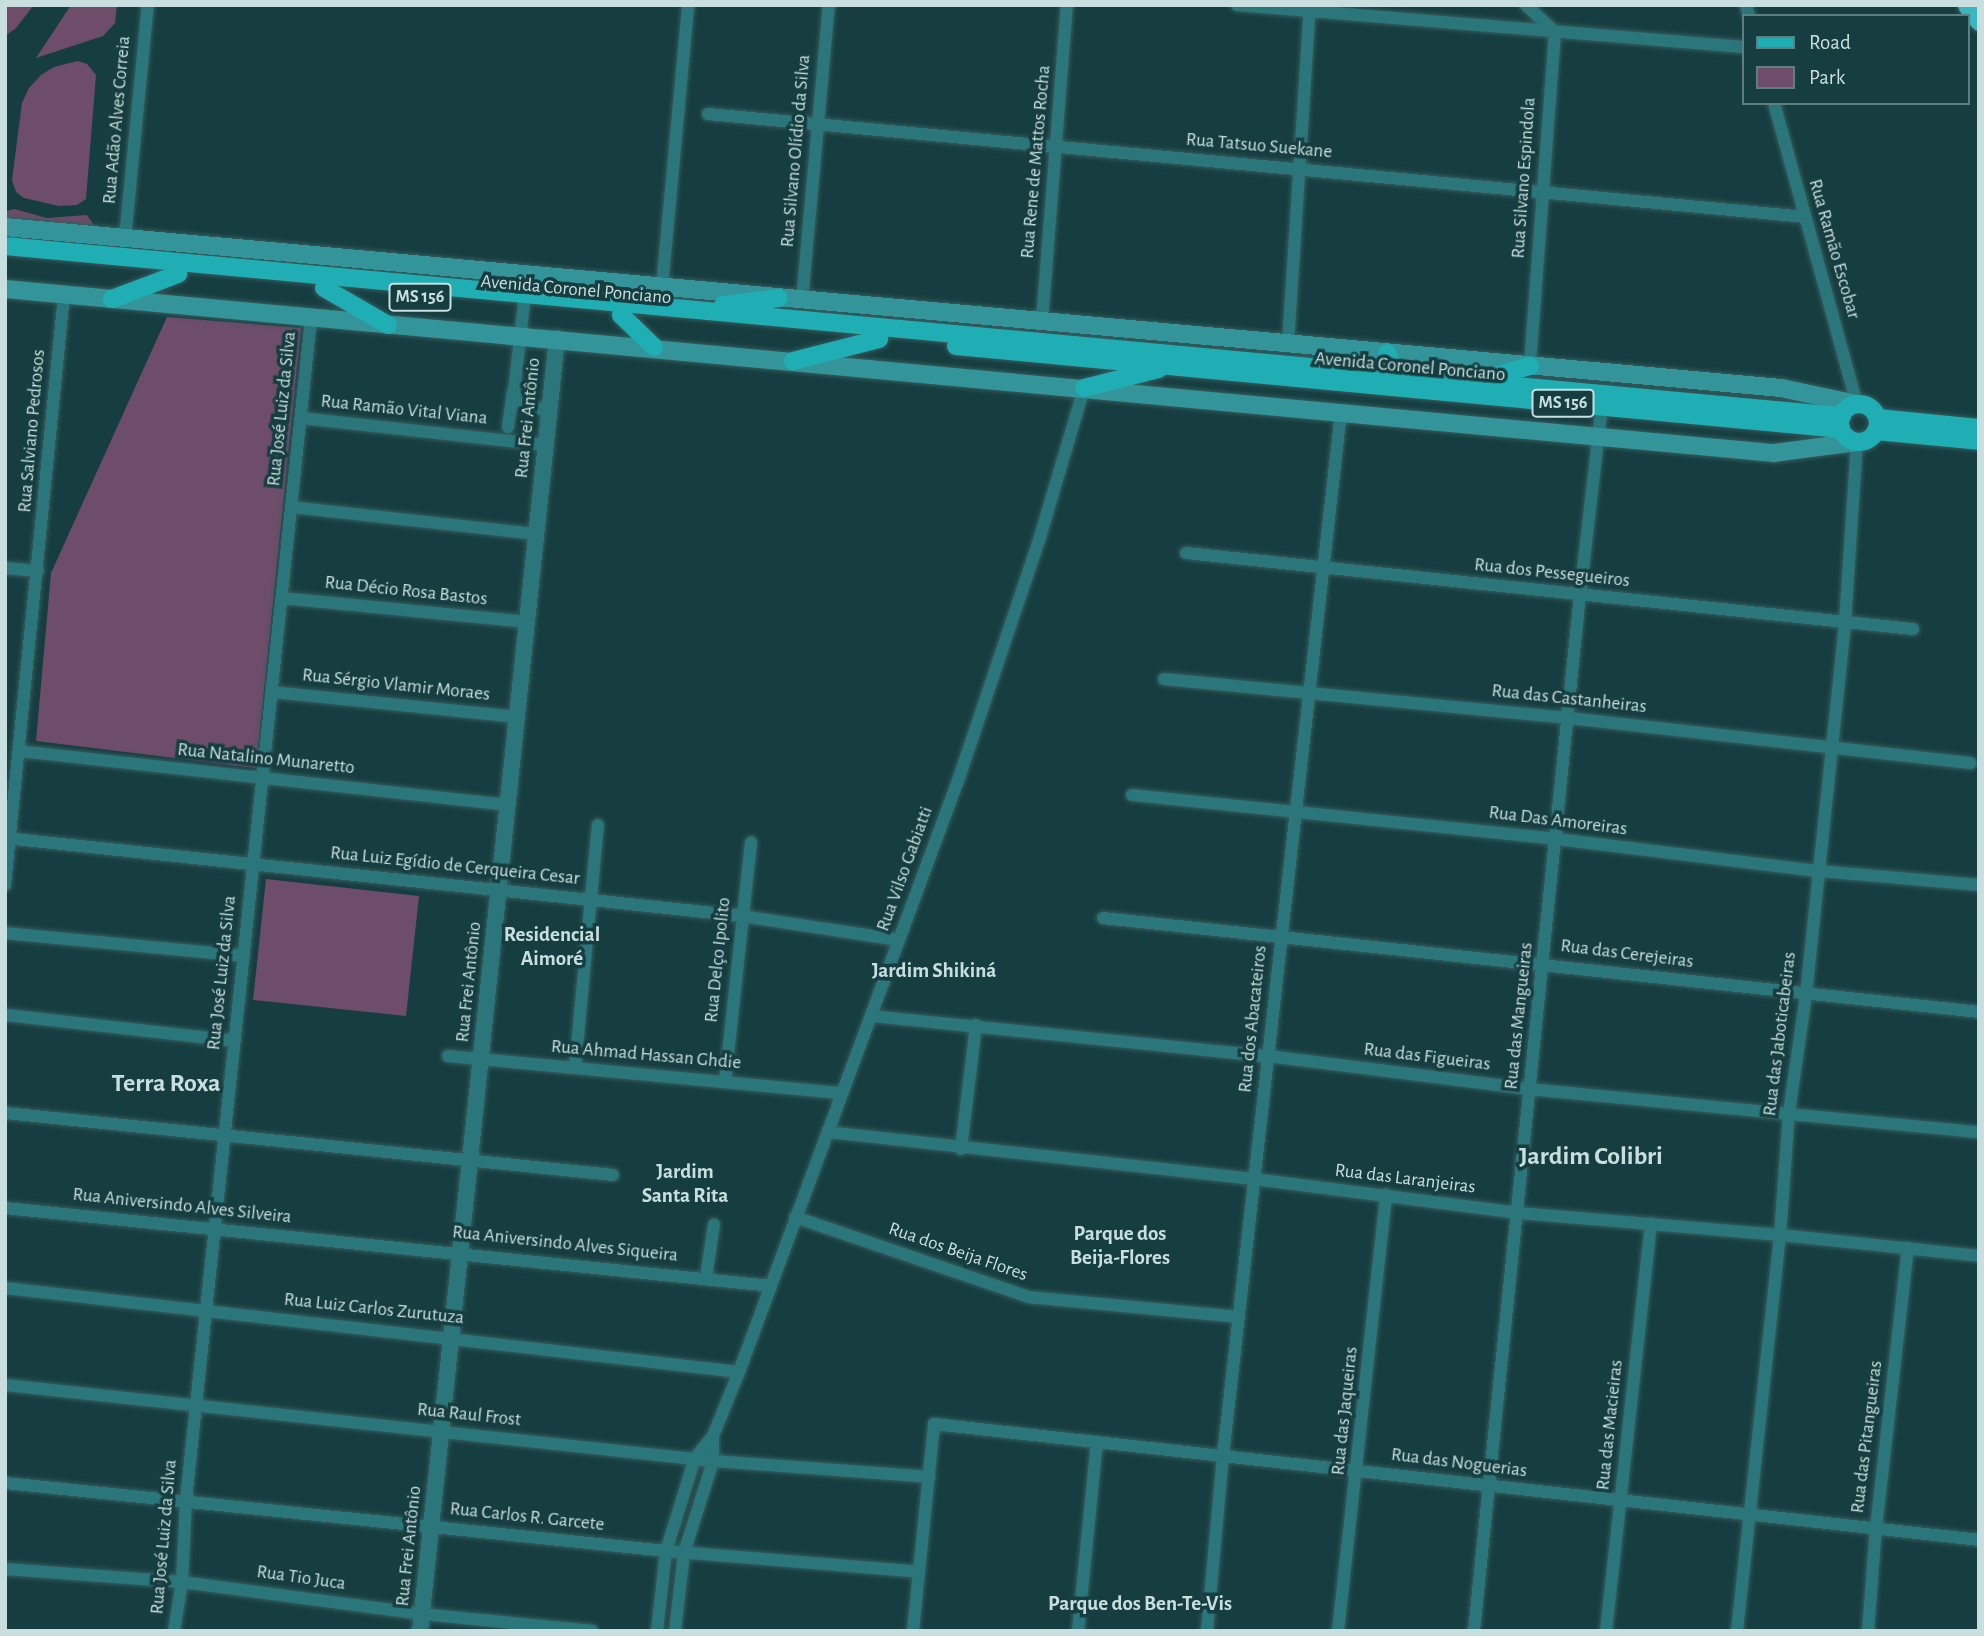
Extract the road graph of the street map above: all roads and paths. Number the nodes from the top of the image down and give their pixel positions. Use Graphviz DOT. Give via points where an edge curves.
graph roads {
  1 [pos="148,5"];
  2 [pos="688,5"];
  3 [pos="829,5"];
  4 [pos="1067,5"];
  5 [pos="1237,5"];
  6 [pos="1526,5"];
  7 [pos="1967,5"];
  8 [pos="1310,9"];
  9 [pos="1979,21"];
  10 [pos="1555,33"];
  11 [pos="1742,47"];
  12 [pos="1775,105"];
  13 [pos="708,114"];
  14 [pos="818,124"];
  15 [pos="1056,147"];
  16 [pos="1299,169"];
  17 [pos="1542,192"];
  18 [pos="1805,217"];
  19 [pos="5,227"];
  20 [pos="125,239"];
  21 [pos="5,246"];
  22 [pos="5,258"];
  23 [pos="178,274"];
  24 [pos="527,275"];
  25 [pos="662,287"];
  26 [pos="324,288"];
  27 [pos="5,289"];
  28 [pos="64,295"];
  29 [pos="779,298"];
  30 [pos="112,299"];
  31 [pos="525,300"];
  32 [pos="802,300"];
  33 [pos="568,304"];
  34 [pos="689,310"];
  35 [pos="621,315"];
  36 [pos="311,318"];
  37 [pos="1042,321"];
  38 [pos="388,325"];
  39 [pos="522,335"];
  40 [pos="557,338"];
  41 [pos="879,339"];
  42 [pos="1288,344"];
  43 [pos="654,347"];
  44 [pos="1387,353"];
  45 [pos="793,360"];
  46 [pos="1166,366"];
  47 [pos="1530,366"];
  48 [pos="1392,380"];
  49 [pos="1475,382"];
  50 [pos="1084,388"];
  51 [pos="513,392"];
  52 [pos="1857,404"];
  53 [pos="1602,406"];
  54 [pos="550,411"];
  55 [pos="1341,412"];
  56 [pos="301,418"];
  57 [pos="1841,422"];
  58 [pos="1877,425"];
  59 [pos="508,427"];
  60 [pos="1979,428"];
  61 [pos="1599,436"];
  62 [pos="1979,441"];
  63 [pos="1857,442"];
  64 [pos="546,445"];
  65 [pos="291,507"];
  66 [pos="536,534"];
  67 [pos="1186,553"];
  68 [pos="5,568"];
  69 [pos="1323,569"];
  70 [pos="38,571"];
  71 [pos="1580,595"];
  72 [pos="282,598"];
  73 [pos="527,622"];
  74 [pos="1845,622"];
  75 [pos="1913,629"];
  76 [pos="1164,679"];
  77 [pos="272,692"];
  78 [pos="1309,693"];
  79 [pos="517,717"];
  80 [pos="1568,718"];
  81 [pos="1832,748"];
  82 [pos="19,751"];
  83 [pos="1970,763"];
  84 [pos="262,778"];
  85 [pos="1132,795"];
  86 [pos="508,805"];
  87 [pos="1296,812"];
  88 [pos="598,825"];
  89 [pos="8,839"];
  90 [pos="1557,839"];
  91 [pos="751,842"];
  92 [pos="253,864"];
  93 [pos="1819,872"];
  94 [pos="5,885"];
  95 [pos="1979,885"];
  96 [pos="499,891"];
  97 [pos="591,900"];
  98 [pos="742,916"];
  99 [pos="1103,918"];
  100 [pos="5,933"];
  101 [pos="1281,939"];
  102 [pos="899,940"];
  103 [pos="244,956"];
  104 [pos="1544,963"];
  105 [pos="1806,995"];
  106 [pos="1979,1012"];
  107 [pos="5,1015"];
  108 [pos="871,1016"];
  109 [pos="976,1025"];
  110 [pos="235,1041"];
  111 [pos="448,1056"];
  112 [pos="1268,1056"];
  113 [pos="482,1059"];
  114 [pos="575,1068"];
  115 [pos="725,1082"];
  116 [pos="1529,1089"];
  117 [pos="841,1093"];
  118 [pos="1789,1112"];
  119 [pos="5,1113"];
  120 [pos="828,1132"];
  121 [pos="1979,1132"];
  122 [pos="225,1135"];
  123 [pos="961,1149"];
  124 [pos="471,1160"];
  125 [pos="613,1175"];
  126 [pos="1254,1179"];
  127 [pos="1385,1195"];
  128 [pos="5,1208"];
  129 [pos="1519,1213"];
  130 [pos="795,1217"];
  131 [pos="1651,1223"];
  132 [pos="714,1225"];
  133 [pos="215,1229"];
  134 [pos="1780,1235"];
  135 [pos="356,1243"];
  136 [pos="1908,1248"];
  137 [pos="461,1254"];
  138 [pos="1979,1256"];
  139 [pos="706,1277"];
  140 [pos="771,1286"];
  141 [pos="5,1288"];
  142 [pos="206,1310"];
  143 [pos="1239,1317"];
  144 [pos="452,1337"];
  145 [pos="739,1373"];
  146 [pos="5,1385"];
  147 [pos="196,1406"];
  148 [pos="442,1432"];
  149 [pos="713,1436"];
  150 [pos="1097,1442"];
  151 [pos="1223,1456"];
  152 [pos="695,1458"];
  153 [pos="713,1461"];
  154 [pos="1357,1471"];
  155 [pos="929,1477"];
  156 [pos="5,1483"];
  157 [pos="1488,1486"];
  158 [pos="186,1500"];
  159 [pos="1621,1500"];
  160 [pos="1750,1514"];
  161 [pos="433,1527"];
  162 [pos="1876,1528"];
  163 [pos="1979,1540"];
  164 [pos="666,1551"];
  165 [pos="684,1553"];
  166 [pos="5,1569"];
  167 [pos="919,1572"];
  168 [pos="182,1582"];
  169 [pos="422,1614"];
  170 [pos="174,1631"];
  171 [pos="420,1631"];
  172 [pos="592,1631"];
  173 [pos="657,1631"];
  174 [pos="675,1631"];
  175 [pos="913,1631"];
  176 [pos="1078,1631"];
  177 [pos="1207,1631"];
  178 [pos="1338,1631"];
  179 [pos="1474,1631"];
  180 [pos="1606,1631"];
  181 [pos="1737,1631"];
  182 [pos="1868,1631"];
  1 -- 20 [label="street, Rua Adão Alves Correia"];
  2 -- 25 [label="street"];
  3 -- 14 [label="street, Rua Silvano Olídio da Silva"];
  4 -- 15 [label="street, Rua Rene de Mattos Rocha"];
  5 -- 8 [label="street"];
  6 -- 10 [label="street"];
  7 -- 9 [label="highway"];
  8 -- 10 [label="street"];
  8 -- 16 [label="street"];
  10 -- 11 [label="street"];
  10 -- 17 [label="street, Rua Silvano Espindola"];
  12 -- 18 [label="street, Rua Ramão Escobar"];
  13 -- 14 [label="street, Rua Tatsuo Suekane"];
  14 -- 15 [label="street, Rua Tatsuo Suekane"];
  14 -- 32 [label="street, Rua Silvano Olídio da Silva"];
  15 -- 16 [label="street, Rua Tatsuo Suekane"];
  15 -- 37 [label="street, Rua Rene de Mattos Rocha"];
  16 -- 17 [label="street, Rua Tatsuo Suekane"];
  16 -- 42 [label="street"];
  17 -- 18 [label="street, Rua Tatsuo Suekane"];
  17 -- 47 [label="street, Rua Silvano Espindola"];
  18 -- 52 [label="street, Rua Ramão Escobar"];
  19 -- 20 [label="main road"];
  20 -- 24 [label="main road"];
  21 -- 31 [label="main road"];
  22 -- 23 [label="main road, Avenida Coronel Ponciano / MS 156"];
  23 -- 26 [label="main road, Avenida Coronel Ponciano / MS 156"];
  23 -- 30 [label="main road"];
  24 -- 25 [label="main road"];
  24 -- 31 [label="street"];
  25 -- 29 [label="main road"];
  26 -- 31 [label="main road, Avenida Coronel Ponciano / MS 156"];
  26 -- 38 [label="main road"];
  27 -- 28 [label="main road"];
  28 -- 30 [label="main road"];
  28 -- 70 [label="street, Rua Salviano Pedrosos"];
  29 -- 32 [label="main road"];
  29 -- 34 [label="main road"];
  30 -- 36 [label="main road"];
  31 -- 33 [label="main road, Avenida Coronel Ponciano / MS 156"];
  31 -- 39 [label="street"];
  32 -- 37 [label="main road"];
  33 -- 34 [label="main road"];
  33 -- 35 [label="main road, Avenida Coronel Ponciano / MS 156"];
  34 -- 48 [label="main road, Avenida Coronel Ponciano" via="1286,365"];
  35 -- 41 [label="main road, Avenida Coronel Ponciano / MS 156"];
  35 -- 43 [label="main road"];
  36 -- 38 [label="main road"];
  36 -- 56 [label="street, Rua José Luiz da Silva"];
  37 -- 42 [label="main road"];
  38 -- 39 [label="main road"];
  39 -- 40 [label="main road"];
  39 -- 51 [label="street"];
  40 -- 43 [label="main road"];
  40 -- 54 [label="street, Rua Frei Antônio"];
  41 -- 45 [label="main road"];
  41 -- 46 [label="main road, Avenida Coronel Ponciano / MS 156"];
  42 -- 44 [label="main road"];
  43 -- 45 [label="main road"];
  44 -- 47 [label="main road"];
  44 -- 48 [label="main road"];
  45 -- 50 [label="main road"];
  46 -- 48 [label="main road, Avenida Coronel Ponciano / MS 156"];
  46 -- 50 [label="main road"];
  47 -- 49 [label="main road"];
  47 -- 52 [label="main road" via="1782,388"];
  48 -- 49 [label="main road"];
  48 -- 53 [label="main road, Avenida Coronel Ponciano / MS 156"];
  49 -- 57 [label="main road"];
  50 -- 55 [label="main road"];
  50 -- 102 [label="street, Rua Vilso Gabiatti" via="1040,537"];
  51 -- 54 [label="street" via="523,405"];
  51 -- 59 [label="street"];
  52 -- 57 [label="main road" via="1848,408"];
  52 -- 58 [label="main road" via="1868,406"];
  53 -- 57 [label="main road, Avenida Coronel Ponciano / MS 156"];
  53 -- 61 [label="street, Rua das Mangueiras"];
  54 -- 64 [label="street, Rua Frei Antônio"];
  55 -- 61 [label="main road"];
  55 -- 69 [label="street, Rua dos Abacateiros"];
  56 -- 64 [label="street, Rua Ramão Vital Viana"];
  56 -- 65 [label="street, Rua José Luiz da Silva"];
  57 -- 63 [label="main road" via="1847,438"];
  58 -- 60 [label="main road"];
  58 -- 62 [label="main road"];
  58 -- 63 [label="main road" via="1868,440"];
  61 -- 63 [label="main road" via="1774,453"];
  61 -- 71 [label="street, Rua das Mangueiras"];
  63 -- 74 [label="street, Rua das Jaboticabeiras"];
  64 -- 66 [label="street, Rua Frei Antônio"];
  65 -- 66 [label="street"];
  65 -- 72 [label="street, Rua José Luiz da Silva"];
  66 -- 73 [label="street, Rua Frei Antônio"];
  67 -- 69 [label="street, Rua dos Pessegueiros"];
  68 -- 70 [label="street"];
  69 -- 71 [label="street, Rua dos Pessegueiros"];
  69 -- 78 [label="street, Rua dos Abacateiros"];
  70 -- 82 [label="street, Rua Salviano Pedrosos"];
  71 -- 74 [label="street, Rua dos Pessegueiros"];
  71 -- 80 [label="street, Rua das Mangueiras"];
  72 -- 73 [label="street, Rua Décio Rosa Bastos"];
  72 -- 77 [label="street, Rua José Luiz da Silva"];
  73 -- 79 [label="street, Rua Frei Antônio"];
  74 -- 75 [label="street, Rua dos Pessegueiros"];
  74 -- 81 [label="street, Rua das Jaboticabeiras"];
  76 -- 78 [label="street, Rua das Castanheiras"];
  77 -- 79 [label="street, Rua Sérgio Vlamir Moraes"];
  77 -- 84 [label="street, Rua José Luiz da Silva"];
  78 -- 80 [label="street, Rua das Castanheiras"];
  78 -- 87 [label="street, Rua dos Abacateiros"];
  79 -- 86 [label="street, Rua Frei Antônio"];
  80 -- 81 [label="street, Rua das Castanheiras"];
  80 -- 90 [label="street, Rua das Mangueiras"];
  81 -- 83 [label="street, Rua das Castanheiras"];
  81 -- 93 [label="street, Rua das Jaboticabeiras"];
  82 -- 84 [label="street, Rua Natalino Munaretto"];
  82 -- 89 [label="street, Rua Salviano Pedrosos"];
  84 -- 86 [label="street, Rua Natalino Munaretto"];
  84 -- 92 [label="street, Rua José Luiz da Silva"];
  85 -- 87 [label="street, Rua Das Amoreiras"];
  86 -- 96 [label="street, Rua Frei Antônio"];
  87 -- 90 [label="street, Rua Das Amoreiras"];
  87 -- 101 [label="street, Rua dos Abacateiros"];
  88 -- 97 [label="street"];
  89 -- 92 [label="street, Rua Luiz Egídio de Cerqueira Cesar"];
  89 -- 94 [label="street, Rua Salviano Pedrosos"];
  90 -- 93 [label="street, Rua Das Amoreiras"];
  90 -- 104 [label="street, Rua das Mangueiras"];
  91 -- 98 [label="street, Rua Delço Ipolito"];
  92 -- 96 [label="street, Rua Luiz Egídio de Cerqueira Cesar"];
  92 -- 103 [label="street, Rua José Luiz da Silva"];
  93 -- 95 [label="street, Rua Das Amoreiras"];
  93 -- 105 [label="street, Rua das Jaboticabeiras"];
  96 -- 97 [label="street, Rua Luiz Egídio de Cerqueira Cesar"];
  96 -- 113 [label="street, Rua Frei Antônio"];
  97 -- 98 [label="street, Rua Luiz Egídio de Cerqueira Cesar"];
  97 -- 114 [label="street"];
  98 -- 102 [label="street, Rua Luiz Egídio de Cerqueira Cesar"];
  98 -- 115 [label="street, Rua Delço Ipolito"];
  99 -- 101 [label="street, Rua das Cerejeiras"];
  100 -- 103 [label="street"];
  101 -- 104 [label="street, Rua das Cerejeiras"];
  101 -- 112 [label="street, Rua dos Abacateiros"];
  102 -- 108 [label="street, Rua Vilso Gabiatti"];
  103 -- 110 [label="street, Rua José Luiz da Silva"];
  104 -- 105 [label="street, Rua das Cerejeiras"];
  104 -- 116 [label="street, Rua das Mangueiras"];
  105 -- 106 [label="street, Rua das Cerejeiras"];
  105 -- 118 [label="street, Rua das Jaboticabeiras"];
  107 -- 110 [label="street"];
  108 -- 109 [label="street, Rua das Figueiras"];
  108 -- 117 [label="street, Rua Vilso Gabiatti"];
  109 -- 112 [label="street, Rua das Figueiras"];
  109 -- 123 [label="street"];
  110 -- 122 [label="street, Rua José Luiz da Silva"];
  111 -- 113 [label="street, Rua Ahmad Hassan Ghdie"];
  112 -- 116 [label="street, Rua das Figueiras"];
  112 -- 126 [label="street, Rua dos Abacateiros"];
  113 -- 114 [label="street, Rua Ahmad Hassan Ghdie"];
  113 -- 124 [label="street, Rua Frei Antônio"];
  114 -- 115 [label="street, Rua Ahmad Hassan Ghdie"];
  115 -- 117 [label="street, Rua Ahmad Hassan Ghdie"];
  116 -- 118 [label="street, Rua das Figueiras"];
  116 -- 129 [label="street, Rua das Mangueiras"];
  117 -- 120 [label="street, Rua Vilso Gabiatti"];
  118 -- 121 [label="street, Rua das Figueiras"];
  118 -- 134 [label="street, Rua das Jaboticabeiras"];
  119 -- 122 [label="street"];
  120 -- 123 [label="street, Rua das Laranjeiras"];
  120 -- 130 [label="street, Rua Vilso Gabiatti"];
  122 -- 124 [label="street"];
  122 -- 133 [label="street, Rua José Luiz da Silva"];
  123 -- 126 [label="street, Rua das Laranjeiras"];
  124 -- 125 [label="street"];
  124 -- 137 [label="street, Rua Frei Antônio"];
  126 -- 127 [label="street, Rua das Laranjeiras"];
  126 -- 143 [label="street, Rua dos Abacateiros"];
  127 -- 129 [label="street, Rua das Laranjeiras"];
  127 -- 154 [label="street, Rua das Jaqueiras"];
  128 -- 133 [label="street, Rua Aniversindo Alves Silveira"];
  129 -- 131 [label="street, Rua das Laranjeiras"];
  129 -- 157 [label="street, Rua das Mangueiras"];
  130 -- 140 [label="street, Rua Vilso Gabiatti"];
  130 -- 143 [label="street, Rua dos Beija Flores" via="1028,1297"];
  131 -- 134 [label="street, Rua das Laranjeiras"];
  131 -- 159 [label="street, Rua das Macieiras"];
  132 -- 139 [label="street"];
  133 -- 135 [label="street, Rua Aniversindo Alves Silveira"];
  133 -- 142 [label="street, Rua José Luiz da Silva"];
  134 -- 136 [label="street, Rua das Laranjeiras"];
  134 -- 160 [label="street, Rua das Jaboticabeiras"];
  135 -- 137 [label="street, Rua Aniversindo Alves Siqueira"];
  136 -- 138 [label="street, Rua das Laranjeiras"];
  136 -- 162 [label="street, Rua das Pitangueiras"];
  137 -- 139 [label="street, Rua Aniversindo Alves Siqueira"];
  137 -- 144 [label="street, Rua Frei Antônio"];
  139 -- 140 [label="street, Rua Aniversindo Alves Siqueira"];
  140 -- 145 [label="street, Rua Vilso Gabiatti"];
  141 -- 142 [label="street, Rua Luiz Carlos Zurutuza"];
  142 -- 144 [label="street, Rua Luiz Carlos Zurutuza"];
  142 -- 147 [label="street, Rua José Luiz da Silva"];
  143 -- 151 [label="street, Rua dos Abacateiros"];
  144 -- 145 [label="street, Rua Luiz Carlos Zurutuza"];
  144 -- 148 [label="street, Rua Frei Antônio"];
  145 -- 149 [label="street, Rua Vilso Gabiatti"];
  146 -- 147 [label="street, Rua Raul Frost"];
  147 -- 148 [label="street, Rua Raul Frost"];
  147 -- 158 [label="street, Rua José Luiz da Silva"];
  148 -- 152 [label="street, Rua Raul Frost"];
  148 -- 161 [label="street, Rua Frei Antônio"];
  149 -- 152 [label="street, Rua Vilso Gabiatti"];
  149 -- 153 [label="street, Rua Vilso Gabiatti"];
  150 -- 151 [label="street, Rua das Noguerias"];
  150 -- 155 [label="street, Rua das Noguerias" via="934,1424"];
  150 -- 176 [label="street"];
  151 -- 154 [label="street, Rua das Noguerias"];
  151 -- 177 [label="street, Rua dos Abacateiros"];
  152 -- 153 [label="street, Rua Raul Frost"];
  152 -- 164 [label="street, Rua Vilso Gabiatti"];
  153 -- 155 [label="street, Rua Raul Frost"];
  153 -- 165 [label="street, Rua Vilso Gabiatti"];
  154 -- 157 [label="street, Rua das Noguerias"];
  154 -- 178 [label="street, Rua das Jaqueiras"];
  155 -- 167 [label="street"];
  156 -- 158 [label="street, Rua Carlos R. Garcete"];
  157 -- 159 [label="street, Rua das Noguerias"];
  157 -- 179 [label="street, Rua das Mangueiras"];
  158 -- 161 [label="street, Rua Carlos R. Garcete"];
  158 -- 168 [label="street, Rua José Luiz da Silva"];
  159 -- 160 [label="street, Rua das Noguerias"];
  159 -- 180 [label="street, Rua das Macieiras"];
  160 -- 162 [label="street, Rua das Noguerias"];
  160 -- 181 [label="street, Rua das Jaboticabeiras"];
  161 -- 164 [label="street, Rua Carlos R. Garcete"];
  161 -- 169 [label="street, Rua Frei Antônio"];
  162 -- 163 [label="street, Rua das Noguerias"];
  162 -- 182 [label="street, Rua das Pitangueiras"];
  164 -- 165 [label="street, Rua Carlos R. Garcete"];
  164 -- 173 [label="street, Rua Vilso Gabiatti"];
  165 -- 167 [label="street, Rua Carlos R. Garcete"];
  165 -- 174 [label="street, Rua Vilso Gabiatti"];
  166 -- 168 [label="street, Rua Tio Juca"];
  167 -- 175 [label="street"];
  168 -- 169 [label="street, Rua Tio Juca"];
  168 -- 170 [label="street, Rua José Luiz da Silva"];
  169 -- 171 [label="street, Rua Frei Antônio"];
  169 -- 172 [label="street, Rua Tio Juca"];
}
